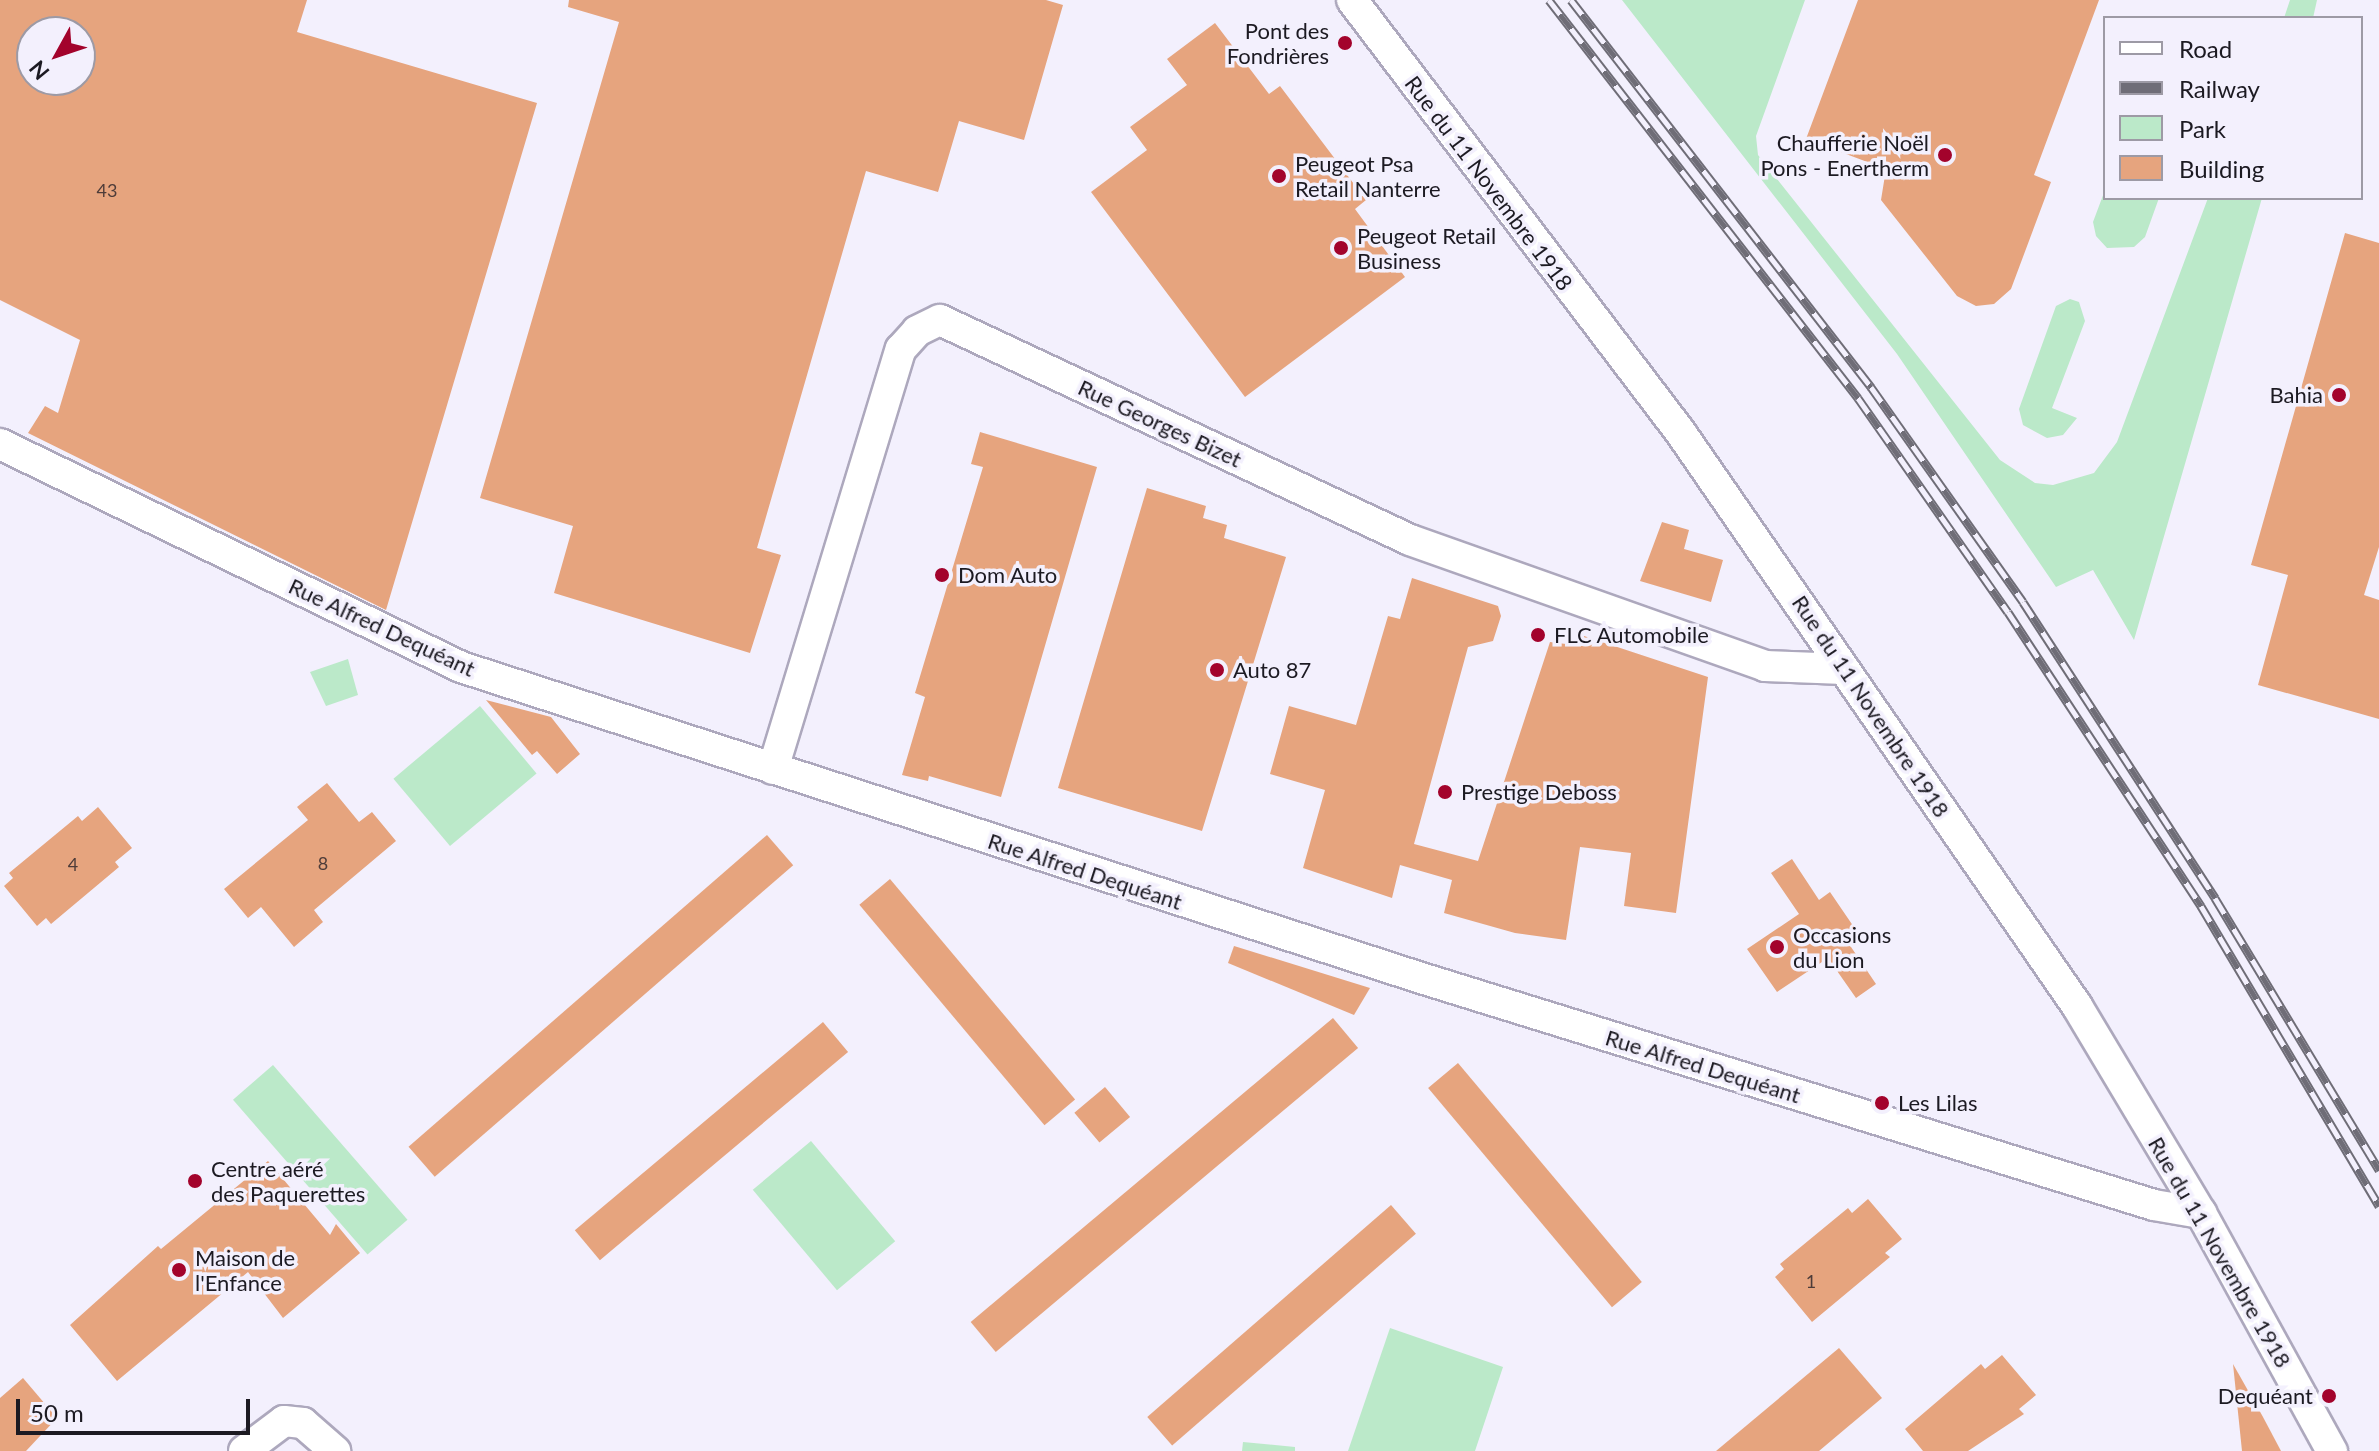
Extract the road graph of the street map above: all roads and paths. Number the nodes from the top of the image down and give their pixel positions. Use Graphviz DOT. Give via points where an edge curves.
graph roads {
  1 [pos="1352,0"];
  2 [pos="0,444"];
  3 [pos="1844,669"];
  4 [pos="773,769"];
  5 [pos="2201,1213"];
  6 [pos="244,1451"];
  7 [pos="335,1451"];
  8 [pos="2332,1451"];
  1 -- 3 [label="street, Rue du 11 Novembre 1918" via="1681,433"];
  2 -- 4 [label="street, Rue Alfred Dequéant" via="461,667"];
  3 -- 4 [label="street, Rue Georges Bizet" via="1765,666 1410,540 940,320 917,331 901,349"];
  3 -- 5 [label="street, Rue du 11 Novembre 1918" via="2077,1006"];
  4 -- 5 [label="street, Rue Alfred Dequéant" via="1868,1117 2154,1205"];
  5 -- 8 [label="street, Rue du 11 Novembre 1918"];
  6 -- 7 [label="street" via="284,1421 303,1423"];
}
